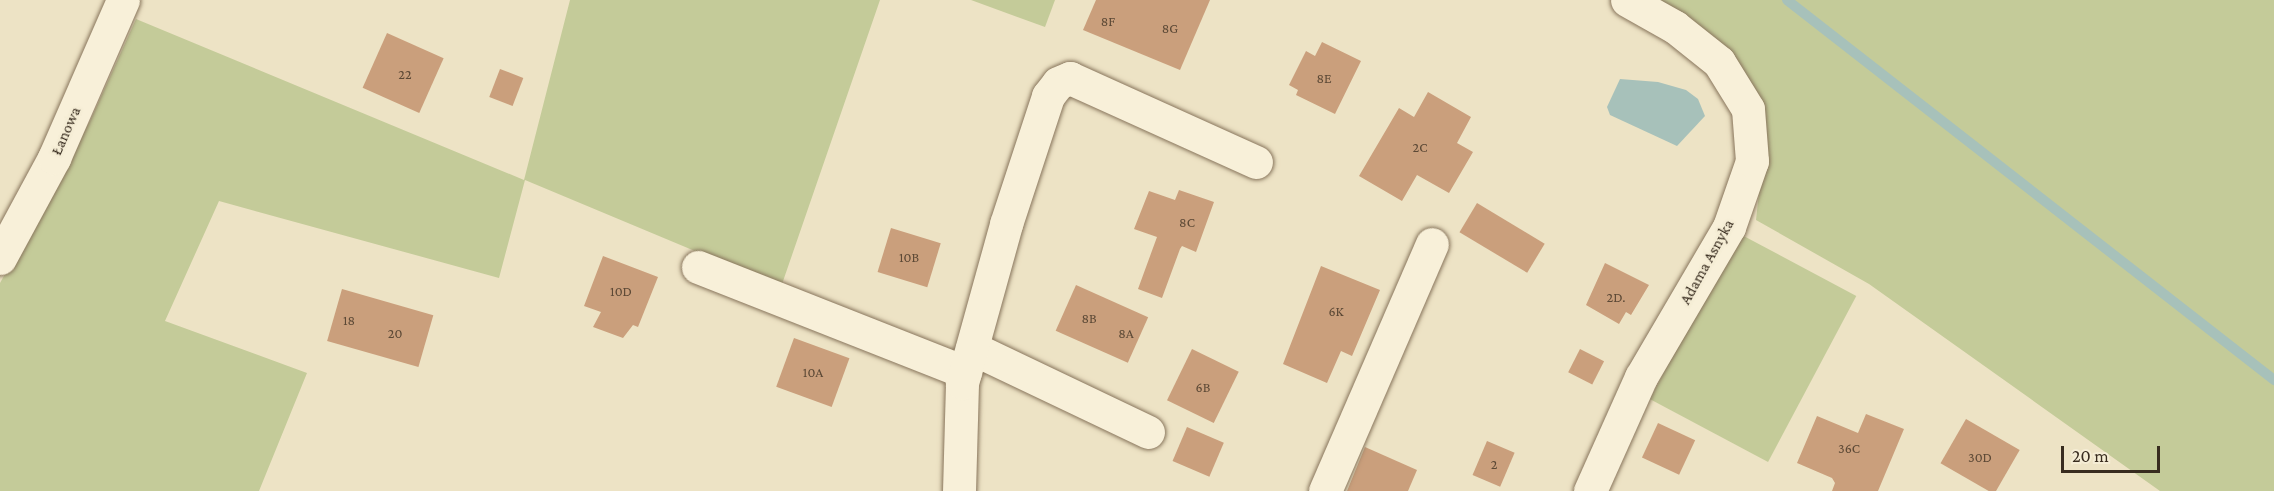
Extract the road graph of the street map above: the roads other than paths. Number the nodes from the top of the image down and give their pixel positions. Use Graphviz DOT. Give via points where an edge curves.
graph roads {
  1 [pos="123,0"];
  2 [pos="1627,0"];
  3 [pos="1256,162"];
  4 [pos="1432,244"];
  5 [pos="2,248"];
  6 [pos="698,267"];
  7 [pos="968,360"];
  8 [pos="1148,432"];
  9 [pos="959,491"];
  10 [pos="1325,491"];
  11 [pos="1590,491"];
  1 -- 5 [label="street, Łanowa" via="54,158"];
  2 -- 11 [label="street, Adama Asnyka" via="1675,27 1719,62 1748,109 1752,161 1729,227 1641,377"];
  3 -- 7 [label="street" via="1070,78 1058,83 1048,96 1006,224"];
  4 -- 10 [label="street"];
  6 -- 7 [label="street"];
  7 -- 8 [label="street"];
  7 -- 9 [label="street"];
}
